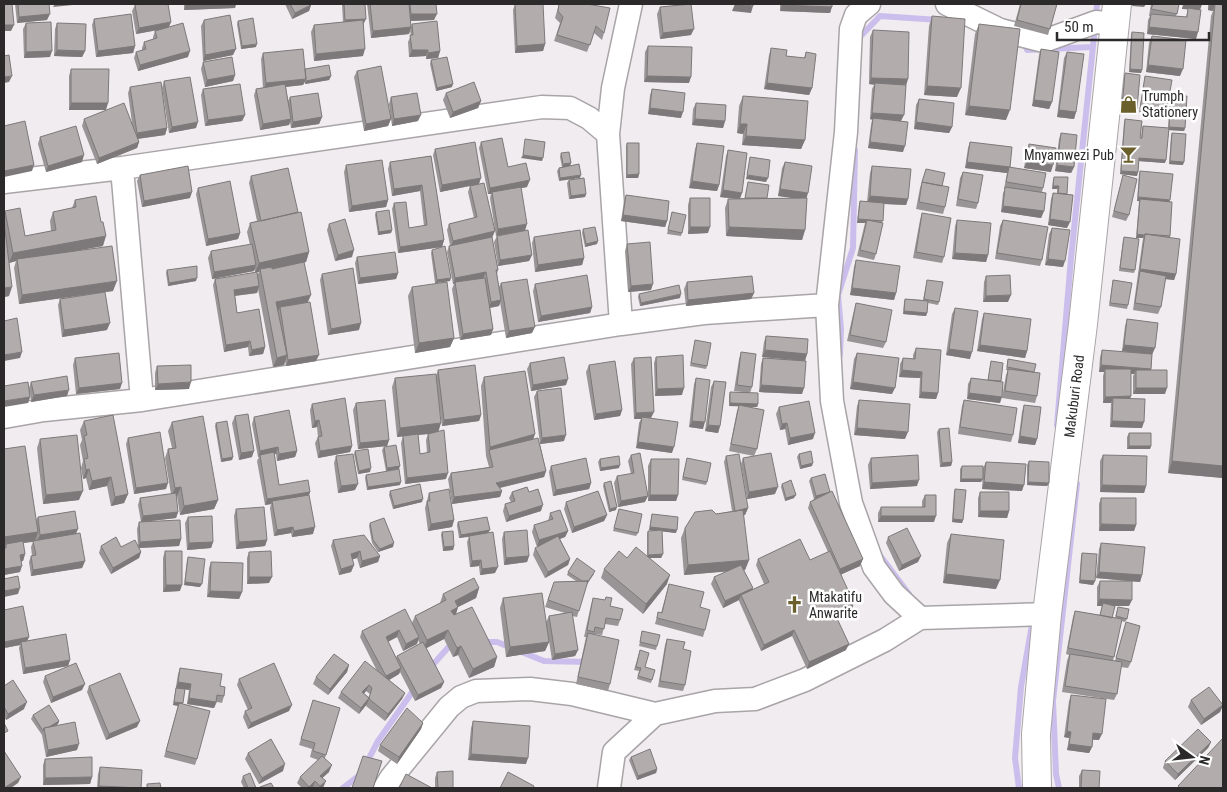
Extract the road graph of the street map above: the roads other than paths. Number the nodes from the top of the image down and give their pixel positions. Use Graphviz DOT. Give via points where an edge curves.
graph roads {
  1 [pos="631,4"];
  2 [pos="869,4"];
  3 [pos="947,4"];
  4 [pos="1116,14"];
  5 [pos="608,134"];
  6 [pos="122,168"];
  7 [pos="4,182"];
  8 [pos="827,305"];
  9 [pos="621,324"];
  10 [pos="142,400"];
  11 [pos="4,417"];
  12 [pos="1047,614"];
  13 [pos="920,618"];
  14 [pos="655,714"];
  15 [pos="385,788"];
  16 [pos="609,788"];
  17 [pos="1037,788"];
  1 -- 5 [label="street" via="613,88"];
  2 -- 8 [label="street" via="856,15 851,29 846,132"];
  3 -- 4 [label="street" via="1000,30 1044,41"];
  4 -- 12 [label="street, Makuburi Road" via="1083,324"];
  5 -- 6 [label="street" via="570,108 542,107"];
  5 -- 9 [label="street"];
  6 -- 7 [label="street"];
  6 -- 10 [label="street"];
  8 -- 9 [label="street" via="704,313"];
  8 -- 13 [label="street" via="832,401 851,503 874,567 894,594"];
  9 -- 10 [label="street"];
  10 -- 11 [label="street"];
  12 -- 13 [label="street"];
  12 -- 17 [label="street, Makuburi Road" via="1036,734"];
  13 -- 14 [label="street" via="885,640 805,680 755,699 714,701"];
  14 -- 15 [label="street" via="572,694 530,689 476,691 449,707"];
  14 -- 16 [label="street" via="614,752"];
}
